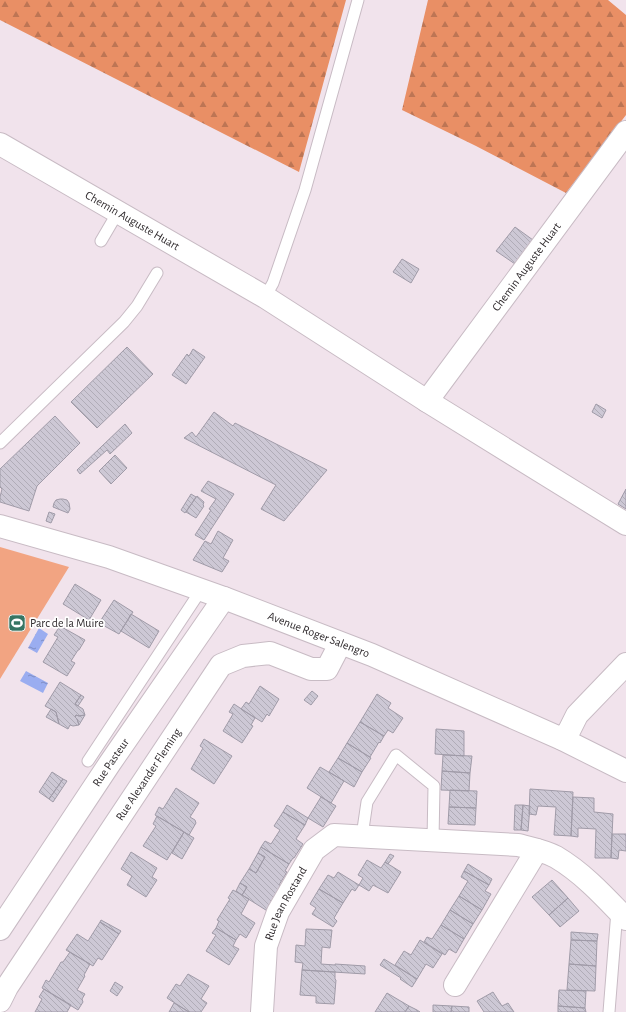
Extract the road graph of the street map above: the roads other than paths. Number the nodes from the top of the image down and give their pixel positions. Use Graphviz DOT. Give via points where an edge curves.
graph roads {
  1 [pos="358,0"];
  2 [pos="626,132"];
  3 [pos="0,144"];
  4 [pos="118,212"];
  5 [pos="101,241"];
  6 [pos="157,273"];
  7 [pos="265,297"];
  8 [pos="427,401"];
  9 [pos="0,443"];
  10 [pos="626,524"];
  11 [pos="0,526"];
  12 [pos="201,590"];
  13 [pos="224,598"];
  14 [pos="340,644"];
  15 [pos="626,664"];
  16 [pos="116,737"];
  17 [pos="562,739"];
  18 [pos="88,761"];
  19 [pos="626,771"];
  20 [pos="362,836"];
  21 [pos="433,840"];
  22 [pos="537,850"];
  23 [pos="622,914"];
  24 [pos="0,929"];
  25 [pos="455,985"];
  26 [pos="0,1001"];
  27 [pos="262,1012"];
  28 [pos="609,1012"];
  1 -- 7 [label="lane" via="305,190 273,283"];
  2 -- 8 [label="street, Chemin Auguste Huart"];
  3 -- 4 [label="street, Chemin Auguste Huart"];
  4 -- 5 [label="lane"];
  4 -- 7 [label="street, Chemin Auguste Huart"];
  6 -- 9 [label="lane" via="124,322"];
  7 -- 8 [label="street, Chemin Auguste Huart"];
  8 -- 10 [label="street, Chemin Auguste Huart"];
  11 -- 12 [label="street, Avenue Roger Salengro" via="109,557"];
  12 -- 13 [label="street, Avenue Roger Salengro"];
  12 -- 16 [label="lane, Rue Pasteur"];
  13 -- 14 [label="street, Avenue Roger Salengro"];
  13 -- 16 [label="street, Rue Pasteur"];
  14 -- 17 [label="street, Avenue Roger Salengro" via="372,655"];
  14 -- 26 [label="street, Rue Alexander Fleming" via="327,669 311,669 270,653 243,656 221,665"];
  15 -- 17 [label="street" via="577,715"];
  16 -- 18 [label="lane, Rue Pasteur"];
  16 -- 24 [label="street, Rue Pasteur"];
  17 -- 19 [label="street, Avenue Roger Salengro"];
  20 -- 21 [label="street, Rue Jean Rostand"];
  20 -- 21 [label="lane" via="367,802 396,754 434,786"];
  20 -- 27 [label="street, Rue Jean Rostand" via="334,835 314,850 278,912 266,946"];
  21 -- 22 [label="street, Rue Jean Rostand" via="518,846"];
  22 -- 23 [label="street, Rue Jean Rostand" via="555,857 589,881"];
  22 -- 25 [label="street"];
  23 -- 28 [label="lane"];
}
